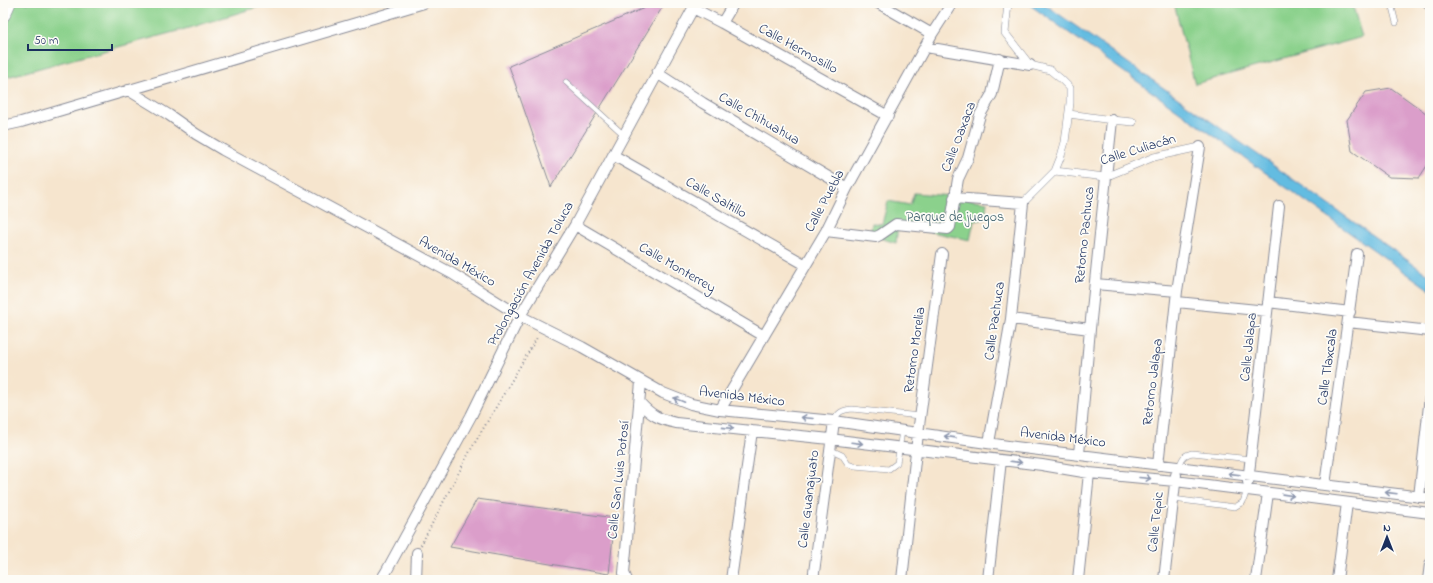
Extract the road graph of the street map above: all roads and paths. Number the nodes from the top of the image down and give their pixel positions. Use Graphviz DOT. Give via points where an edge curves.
graph roads {
  1 [pos="8,3"];
  2 [pos="424,3"];
  3 [pos="734,3"];
  4 [pos="878,3"];
  5 [pos="952,3"];
  6 [pos="1008,3"];
  7 [pos="1391,3"];
  8 [pos="695,5"];
  9 [pos="3,14"];
  10 [pos="722,23"];
  11 [pos="1396,23"];
  12 [pos="932,34"];
  13 [pos="926,47"];
  14 [pos="1000,59"];
  15 [pos="1030,65"];
  16 [pos="657,73"];
  17 [pos="566,82"];
  18 [pos="128,90"];
  19 [pos="1069,114"];
  20 [pos="888,116"];
  21 [pos="1112,120"];
  22 [pos="1132,122"];
  23 [pos="3,126"];
  24 [pos="624,135"];
  25 [pos="1200,147"];
  26 [pos="613,155"];
  27 [pos="1055,171"];
  28 [pos="1105,177"];
  29 [pos="847,188"];
  30 [pos="954,198"];
  31 [pos="1023,203"];
  32 [pos="1279,206"];
  33 [pos="575,225"];
  34 [pos="826,231"];
  35 [pos="942,254"];
  36 [pos="1357,254"];
  37 [pos="806,265"];
  38 [pos="1095,284"];
  39 [pos="1177,291"];
  40 [pos="1177,302"];
  41 [pos="1268,307"];
  42 [pos="1350,312"];
  43 [pos="520,316"];
  44 [pos="1011,319"];
  45 [pos="1348,322"];
  46 [pos="543,328"];
  47 [pos="1090,329"];
  48 [pos="1430,331"];
  49 [pos="764,336"];
  50 [pos="641,382"];
  51 [pos="1430,396"];
  52 [pos="640,403"];
  53 [pos="720,410"];
  54 [pos="920,416"];
  55 [pos="834,421"];
  56 [pos="902,430"];
  57 [pos="752,431"];
  58 [pos="918,433"];
  59 [pos="989,443"];
  60 [pos="830,444"];
  61 [pos="900,448"];
  62 [pos="917,450"];
  63 [pos="1079,454"];
  64 [pos="1251,459"];
  65 [pos="1001,460"];
  66 [pos="1158,465"];
  67 [pos="1178,467"];
  68 [pos="1089,472"];
  69 [pos="1249,476"];
  70 [pos="1175,481"];
  71 [pos="1325,484"];
  72 [pos="1247,490"];
  73 [pos="1268,493"];
  74 [pos="1419,497"];
  75 [pos="1430,498"];
  76 [pos="1173,499"];
  77 [pos="1347,503"];
  78 [pos="1430,513"];
  79 [pos="417,552"];
  80 [pos="1430,564"];
  81 [pos="381,580"];
  82 [pos="416,580"];
  83 [pos="627,580"];
  84 [pos="731,580"];
  85 [pos="813,580"];
  86 [pos="902,580"];
  87 [pos="988,580"];
  88 [pos="1078,580"];
  89 [pos="1164,580"];
  90 [pos="1256,580"];
  91 [pos="1337,580"];
  92 [pos="1428,580"];
  1 -- 9 [label="main road"];
  2 -- 18 [label="street"];
  3 -- 10 [label="street"];
  4 -- 12 [label="street"];
  5 -- 12 [label="street, Calle Puebla"];
  6 -- 15 [label="street" via="1005,33"];
  7 -- 11 [label="lane"];
  8 -- 10 [label="street, Calle Hermosillo"];
  8 -- 16 [label="street, Prolongación Avenida Toluca"];
  10 -- 20 [label="street, Calle Hermosillo"];
  12 -- 13 [label="street, Calle Puebla"];
  13 -- 14 [label="street"];
  13 -- 20 [label="street, Calle Puebla"];
  14 -- 15 [label="street"];
  14 -- 30 [label="street, Calle Oaxaca" via="995,87 980,115"];
  15 -- 19 [label="street" via="1050,70 1070,88"];
  16 -- 24 [label="street, Prolongación Avenida Toluca"];
  16 -- 29 [label="street, Calle Chihuahua"];
  17 -- 24 [label="lane"];
  18 -- 23 [label="street"];
  18 -- 43 [label="street, Avenida México" via="223,150 451,273"];
  19 -- 21 [label="street"];
  19 -- 27 [label="street" via="1065,142"];
  20 -- 29 [label="street, Calle Puebla"];
  21 -- 22 [label="street"];
  21 -- 28 [label="street, Retorno Pachuca"];
  24 -- 26 [label="street, Prolongación Avenida Toluca"];
  25 -- 28 [label="street, Calle Culiacán" via="1154,157"];
  25 -- 39 [label="street, Retorno Jalapa"];
  26 -- 33 [label="street, Prolongación Avenida Toluca"];
  26 -- 37 [label="street, Calle Saltillo"];
  27 -- 28 [label="street, Calle Culiacán"];
  27 -- 31 [label="street"];
  28 -- 38 [label="street, Retorno Pachuca"];
  29 -- 34 [label="street, Calle Puebla"];
  30 -- 31 [label="street"];
  30 -- 34 [label="street, Calle Oaxaca" via="950,227 946,230 896,224 880,236 870,238"];
  31 -- 44 [label="street, Calle Pachuca"];
  32 -- 41 [label="street, Calle Jalapa"];
  33 -- 43 [label="street, Prolongación Avenida Toluca"];
  33 -- 49 [label="street, Calle Monterrey"];
  34 -- 37 [label="street, Calle Puebla"];
  35 -- 54 [label="street, Retorno Morelia"];
  36 -- 42 [label="street, Calle Tlaxcala"];
  37 -- 49 [label="street, Calle Puebla"];
  38 -- 39 [label="street"];
  38 -- 47 [label="street, Retorno Pachuca"];
  39 -- 40 [label="street, Retorno Jalapa"];
  40 -- 41 [label="street"];
  40 -- 66 [label="street, Retorno Jalapa"];
  41 -- 42 [label="street"];
  41 -- 64 [label="street, Calle Jalapa"];
  42 -- 45 [label="street, Calle Tlaxcala"];
  43 -- 46 [label="street, Avenida México"];
  43 -- 81 [label="street, Prolongación Avenida Toluca" via="471,416"];
  44 -- 47 [label="street"];
  44 -- 59 [label="street, Calle Pachuca"];
  45 -- 48 [label="street"];
  45 -- 71 [label="street, Calle Tlaxcala"];
  46 -- 50 [label="street, Avenida México" via="582,347"];
  46 -- 79 [label="path" via="470,451"];
  47 -- 63 [label="street, Retorno Pachuca"];
  49 -- 53 [label="street, Calle Puebla"];
  50 -- 52 [label="street, Calle San Luis Potosí"];
  53 -- 50 [label="street, Avenida México, one-way" via="691,404"];
  51 -- 74 [label="street"];
  52 -- 57 [label="street, one-way" via="652,415 676,423"];
  52 -- 83 [label="street, Calle San Luis Potosí" via="624,573"];
  55 -- 53 [label="street, Avenida México, one-way"];
  54 -- 55 [label="lane" via="852,409 841,411"];
  54 -- 58 [label="street, Retorno Morelia"];
  55 -- 56 [label="street, Avenida México"];
  55 -- 60 [label="street, Calle Guanajuato"];
  56 -- 58 [label="street, Avenida México"];
  56 -- 61 [label="lane"];
  57 -- 60 [label="street"];
  57 -- 84 [label="street"];
  59 -- 58 [label="street, Avenida México, one-way"];
  58 -- 62 [label="street, Retorno Morelia"];
  59 -- 63 [label="street, Avenida México"];
  60 -- 61 [label="street, one-way"];
  60 -- 61 [label="lane" via="848,464 889,469 897,463"];
  60 -- 85 [label="street, Calle Guanajuato"];
  61 -- 62 [label="street"];
  62 -- 65 [label="street"];
  62 -- 86 [label="street"];
  63 -- 66 [label="street, Avenida México"];
  64 -- 67 [label="lane" via="1192,453 1186,454"];
  64 -- 69 [label="street, Calle Jalapa"];
  65 -- 68 [label="street, one-way"];
  65 -- 87 [label="street"];
  66 -- 67 [label="street, Avenida México"];
  69 -- 67 [label="street, Avenida México, one-way"];
  67 -- 70 [label="street, Calle Tepic"];
  68 -- 70 [label="street, one-way"];
  68 -- 88 [label="street"];
  69 -- 71 [label="street, Avenida México"];
  69 -- 72 [label="street, Calle Jalapa"];
  70 -- 72 [label="street"];
  70 -- 76 [label="street, Calle Tepic"];
  74 -- 71 [label="street, Avenida México, one-way"];
  72 -- 73 [label="street"];
  72 -- 76 [label="lane" via="1243,502 1235,508"];
  73 -- 77 [label="street, one-way"];
  73 -- 90 [label="street"];
  74 -- 75 [label="street, Avenida México"];
  76 -- 89 [label="street, Calle Tepic"];
  77 -- 78 [label="street"];
  77 -- 91 [label="street"];
  79 -- 82 [label="street"];
  80 -- 92 [label="street"];
}
